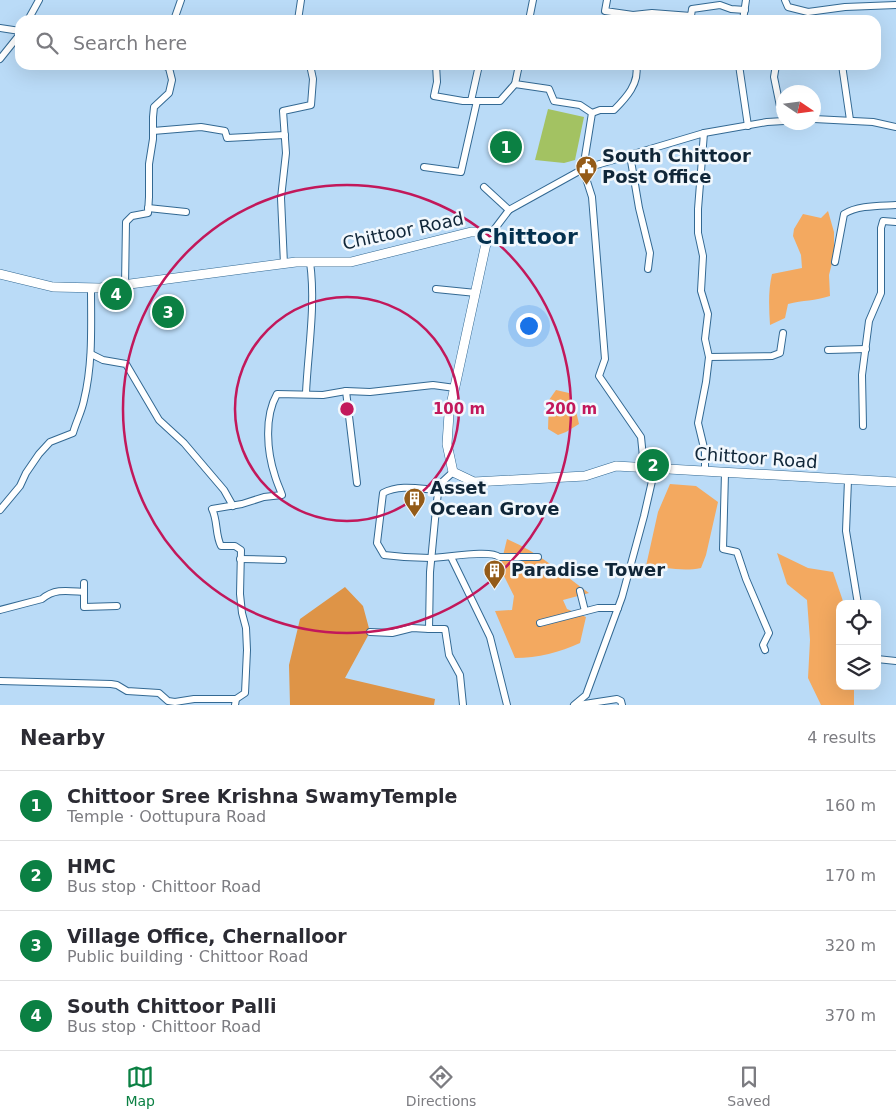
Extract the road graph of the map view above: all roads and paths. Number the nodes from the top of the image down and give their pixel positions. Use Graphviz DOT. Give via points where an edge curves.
graph roads {
  1 [pos="39,0"];
  2 [pos="181,0"];
  3 [pos="301,0"];
  4 [pos="533,0"];
  5 [pos="608,0"];
  6 [pos="746,0"];
  7 [pos="785,0"];
  8 [pos="896,4"];
  9 [pos="744,10"];
  10 [pos="31,15"];
  11 [pos="176,15"];
  12 [pos="299,15"];
  13 [pos="530,15"];
  14 [pos="622,15"];
  15 [pos="648,15"];
  16 [pos="680,15"];
  17 [pos="691,15"];
  18 [pos="744,15"];
  19 [pos="0,28"];
  20 [pos="15,31"];
  21 [pos="15,39"];
  22 [pos="0,59"];
  23 [pos="170,70"];
  24 [pos="311,70"];
  25 [pos="437,70"];
  26 [pos="478,70"];
  27 [pos="518,70"];
  28 [pos="637,70"];
  29 [pos="740,70"];
  30 [pos="775,70"];
  31 [pos="843,70"];
  32 [pos="515,84"];
  33 [pos="776,87"];
  34 [pos="474,101"];
  35 [pos="592,113"];
  36 [pos="821,119"];
  37 [pos="850,120"];
  38 [pos="776,122"];
  39 [pos="748,126"];
  40 [pos="896,127"];
  41 [pos="153,131"];
  42 [pos="704,132"];
  43 [pos="285,135"];
  44 [pos="630,155"];
  45 [pos="424,167"];
  46 [pos="583,169"];
  47 [pos="484,187"];
  48 [pos="896,205"];
  49 [pos="148,208"];
  50 [pos="509,210"];
  51 [pos="186,212"];
  52 [pos="896,222"];
  53 [pos="487,238"];
  54 [pos="310,262"];
  55 [pos="835,262"];
  56 [pos="284,264"];
  57 [pos="648,269"];
  58 [pos="0,274"];
  59 [pos="125,285"];
  60 [pos="91,288"];
  61 [pos="436,289"];
  62 [pos="476,293"];
  63 [pos="783,333"];
  64 [pos="866,349"];
  65 [pos="828,350"];
  66 [pos="91,354"];
  67 [pos="709,357"];
  68 [pos="455,388"];
  69 [pos="346,391"];
  70 [pos="306,393"];
  71 [pos="863,426"];
  72 [pos="644,467"];
  73 [pos="655,468"];
  74 [pos="705,471"];
  75 [pos="452,472"];
  76 [pos="725,473"];
  77 [pos="848,480"];
  78 [pos="896,482"];
  79 [pos="357,483"];
  80 [pos="439,490"];
  81 [pos="233,506"];
  82 [pos="0,510"];
  83 [pos="451,557"];
  84 [pos="538,557"];
  85 [pos="431,558"];
  86 [pos="240,559"];
  87 [pos="283,560"];
  88 [pos="580,591"];
  89 [pos="857,600"];
  90 [pos="117,606"];
  91 [pos="618,608"];
  92 [pos="0,610"];
  93 [pos="585,611"];
  94 [pos="540,624"];
  95 [pos="429,629"];
  96 [pos="370,632"];
  97 [pos="765,650"];
  98 [pos="881,659"];
  99 [pos="896,661"];
  100 [pos="0,681"];
  101 [pos="235,702"];
  102 [pos="463,705"];
  103 [pos="507,705"];
  104 [pos="574,705"];
  105 [pos="578,705"];
  106 [pos="622,705"];
  1 -- 10 [label="street"];
  2 -- 11 [label="street"];
  3 -- 12 [label="street"];
  4 -- 13 [label="street"];
  5 -- 14 [label="street" via="605,11"];
  6 -- 9 [label="street"];
  7 -- 8 [label="street" via="788,7 808,12"];
  9 -- 17 [label="street" via="720,4 692,9"];
  9 -- 18 [label="street"];
  15 -- 16 [label="street"];
  19 -- 20 [label="street"];
  21 -- 22 [label="street"];
  23 -- 41 [label="street" via="172,80 169,93 154,107"];
  24 -- 43 [label="street" via="311,105 283,111"];
  25 -- 34 [label="street" via="438,82 434,96"];
  26 -- 34 [label="street"];
  27 -- 32 [label="street"];
  28 -- 35 [label="street" via="635,83 614,110"];
  29 -- 39 [label="street"];
  30 -- 33 [label="street"];
  31 -- 37 [label="street"];
  32 -- 34 [label="street" via="500,100"];
  32 -- 35 [label="street" via="549,90 554,101 580,105"];
  34 -- 45 [label="street" via="461,172"];
  35 -- 46 [label="street"];
  36 -- 37 [label="street"];
  37 -- 40 [label="street"];
  38 -- 39 [label="street"];
  39 -- 42 [label="street"];
  41 -- 43 [label="street" via="201,127 225,131 227,138"];
  41 -- 49 [label="street" via="148,164"];
  42 -- 44 [label="street"];
  42 -- 67 [label="street" via="698,233 703,256 701,291 708,314 705,338"];
  43 -- 56 [label="street" via="281,198"];
  44 -- 46 [label="street"];
  44 -- 57 [label="street" via="650,253"];
  46 -- 50 [label="street"];
  46 -- 72 [label="street" via="592,196 604,360 599,376 641,437"];
  47 -- 50 [label="street"];
  48 -- 55 [label="street" via="859,208 844,214"];
  49 -- 51 [label="street"];
  49 -- 59 [label="street" via="145,215 132,216 126,222"];
  50 -- 53 [label="street"];
  52 -- 64 [label="street" via="883,221 881,228 881,294 869,321"];
  53 -- 54 [label="main road, Chittoor Road" via="481,232 471,232 351,262"];
  53 -- 62 [label="main road, Chittoor Road"];
  54 -- 56 [label="main road, Chittoor Road"];
  54 -- 70 [label="street" via="312,303"];
  56 -- 59 [label="main road, Chittoor Road"];
  58 -- 60 [label="main road, Chittoor Road" via="53,287"];
  59 -- 60 [label="main road, Chittoor Road"];
  60 -- 66 [label="street"];
  61 -- 62 [label="street"];
  62 -- 68 [label="main road, Chittoor Road"];
  63 -- 67 [label="street" via="780,353 772,356"];
  64 -- 65 [label="street"];
  64 -- 71 [label="street" via="862,375"];
  66 -- 81 [label="street" via="126,364 159,420 184,443 224,490"];
  66 -- 82 [label="street" via="84,402 72,433 50,442"];
  67 -- 74 [label="street" via="698,423"];
  68 -- 69 [label="street" via="432,385 370,392"];
  68 -- 75 [label="main road, Chittoor Road" via="449,414 448,444"];
  69 -- 70 [label="street"];
  69 -- 79 [label="street"];
  70 -- 81 [label="street" via="277,394 272,406 269,448 282,495"];
  72 -- 73 [label="main road, Chittoor Road"];
  72 -- 75 [label="main road, Chittoor Road" via="616,466 585,476 474,482"];
  73 -- 74 [label="main road, Chittoor Road"];
  73 -- 91 [label="street"];
  74 -- 76 [label="main road, Chittoor Road"];
  75 -- 80 [label="street" via="443,480"];
  76 -- 77 [label="main road, Chittoor Road"];
  76 -- 97 [label="street" via="722,549 738,552 768,633 763,645"];
  77 -- 78 [label="main road, Chittoor Road"];
  77 -- 89 [label="street" via="846,531"];
  80 -- 85 [label="street"];
  80 -- 85 [label="street" via="401,487 384,492 378,534 377,543 384,555"];
  81 -- 86 [label="street" via="212,509 221,546 235,546 241,550"];
  83 -- 84 [label="street" via="486,554"];
  83 -- 85 [label="street"];
  83 -- 103 [label="street" via="490,637"];
  85 -- 95 [label="street"];
  86 -- 87 [label="street"];
  86 -- 101 [label="street" via="247,674 245,693"];
  88 -- 93 [label="street"];
  90 -- 92 [label="street" via="84,607 84,583 84,592 60,590 42,599"];
  91 -- 93 [label="street"];
  91 -- 104 [label="street" via="586,695"];
  93 -- 94 [label="street"];
  95 -- 96 [label="street"];
  95 -- 102 [label="street" via="445,629 449,655 460,675"];
  98 -- 99 [label="street"];
  100 -- 101 [label="street" via="111,684 127,691 159,693 175,702 194,699"];
  105 -- 106 [label="street" via="617,699"];
}
